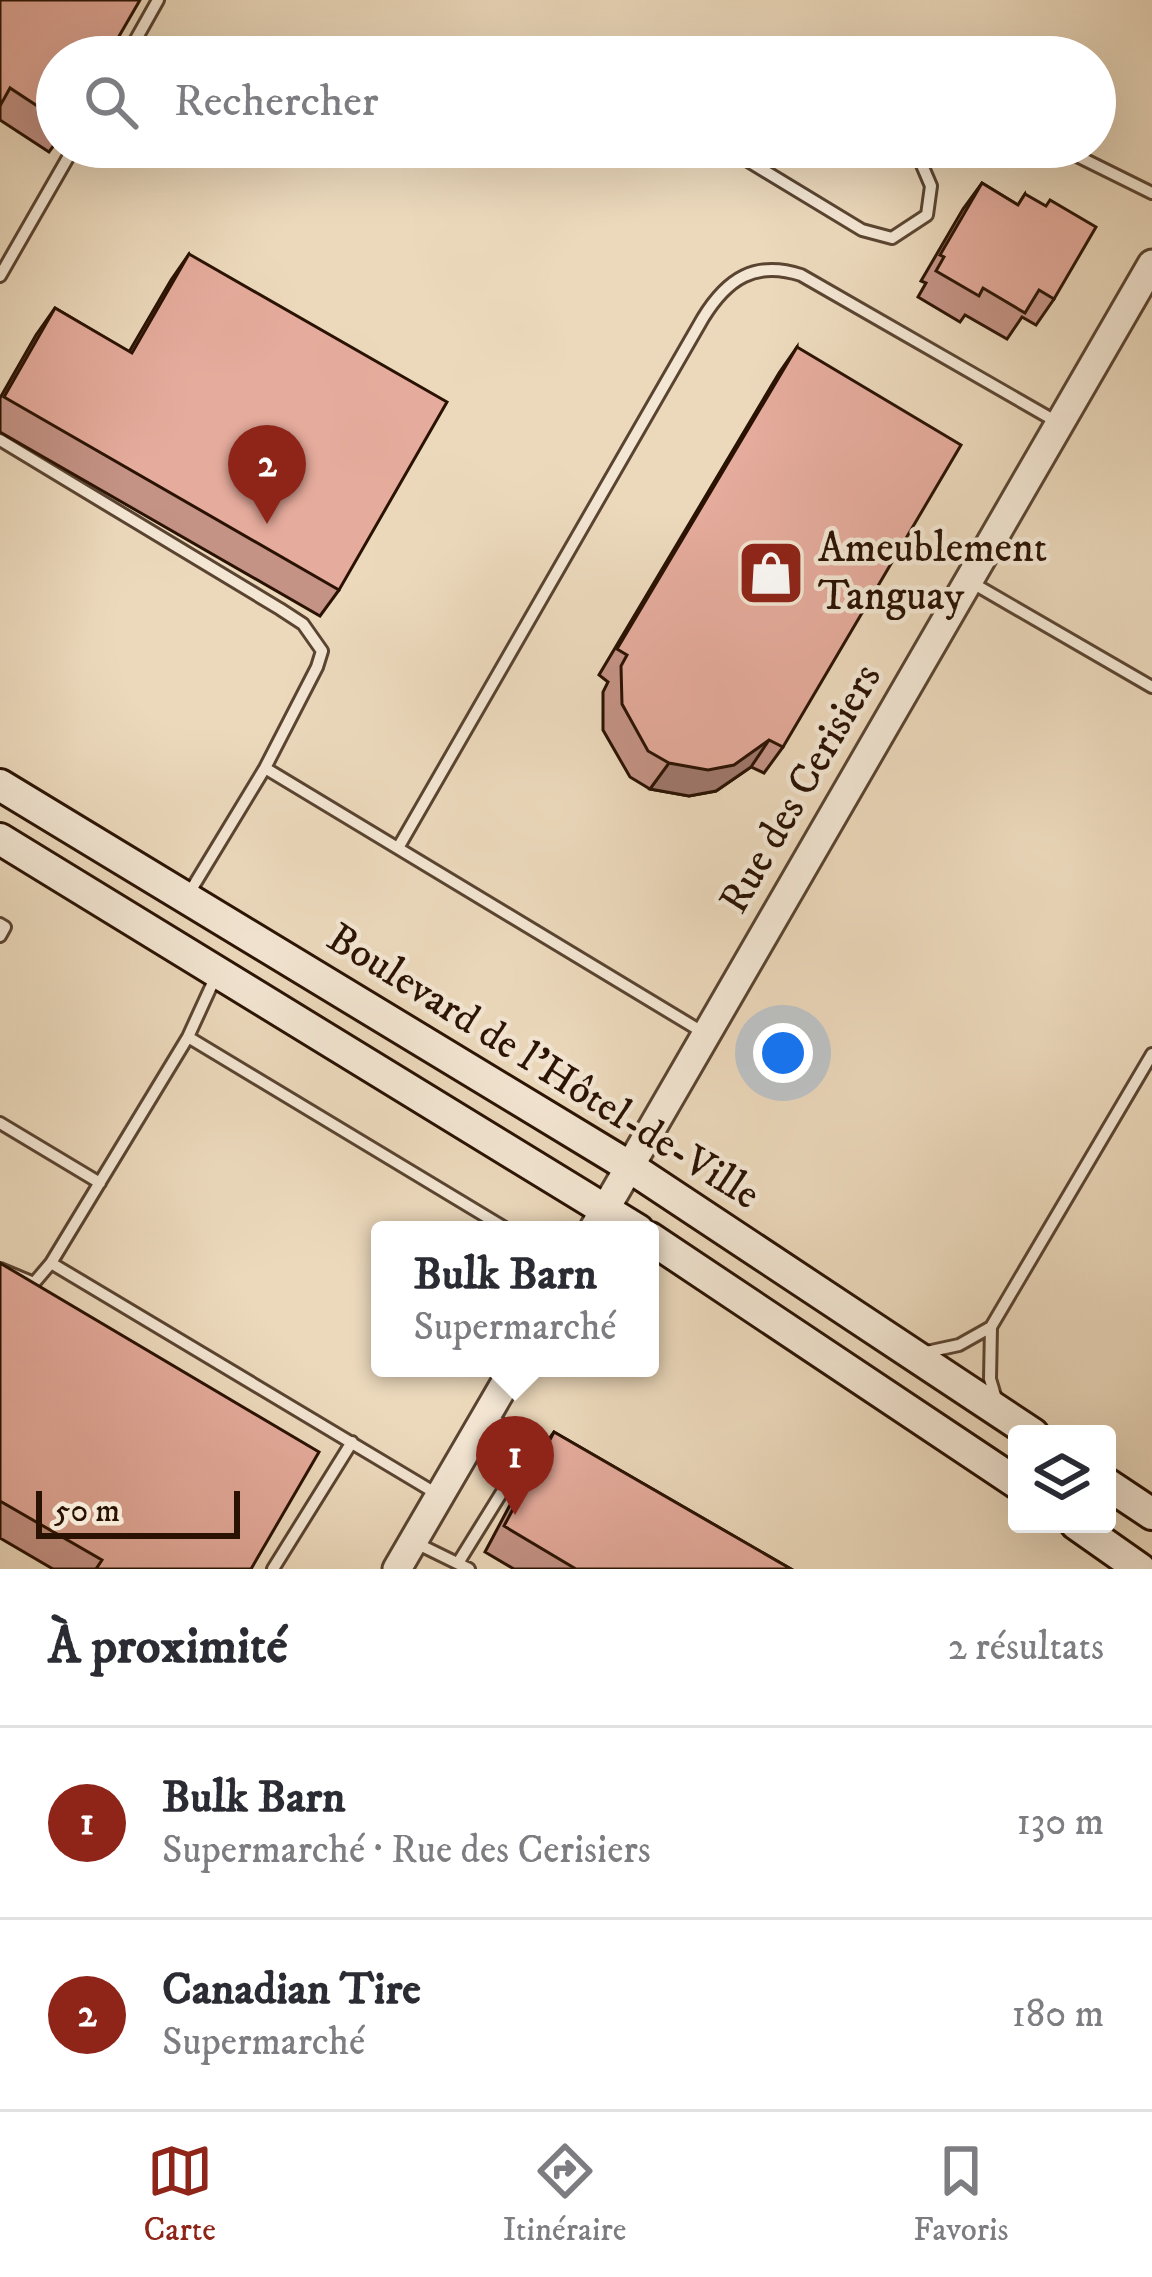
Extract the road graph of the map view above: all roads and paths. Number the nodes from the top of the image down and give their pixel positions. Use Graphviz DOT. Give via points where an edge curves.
graph roads {
  1 [pos="158,0"];
  2 [pos="137,36"];
  3 [pos="62,168"];
  4 [pos="761,168"];
  5 [pos="923,168"];
  6 [pos="1101,168"];
  7 [pos="1152,193"];
  8 [pos="1152,264"];
  9 [pos="0,276"];
  10 [pos="1060,424"];
  11 [pos="0,440"];
  12 [pos="969,581"];
  13 [pos="1152,686"];
  14 [pos="265,768"];
  15 [pos="0,785"];
  16 [pos="0,839"];
  17 [pos="398,848"];
  18 [pos="188,895"];
  19 [pos="0,924"];
  20 [pos="0,936"];
  21 [pos="219,971"];
  22 [pos="707,1035"];
  23 [pos="188,1037"];
  24 [pos="1152,1054"];
  25 [pos="0,1124"];
  26 [pos="630,1167"];
  27 [pos="100,1183"];
  28 [pos="600,1219"];
  29 [pos="494,1221"];
  30 [pos="659,1244"];
  31 [pos="51,1263"];
  32 [pos="0,1269"];
  33 [pos="991,1328"];
  34 [pos="914,1354"];
  35 [pos="509,1377"];
  36 [pos="1000,1412"];
  37 [pos="486,1415"];
  38 [pos="1020,1425"];
  39 [pos="352,1442"];
  40 [pos="533,1442"];
  41 [pos="565,1460"];
  42 [pos="1008,1477"];
  43 [pos="1116,1490"];
  44 [pos="440,1496"];
  45 [pos="1152,1514"];
  46 [pos="1089,1533"];
  47 [pos="413,1541"];
  48 [pos="464,1566"];
  49 [pos="1139,1568"];
  50 [pos="273,1569"];
  51 [pos="398,1569"];
  1 -- 2 [label="lane"];
  3 -- 9 [label="lane"];
  4 -- 5 [label="lane" via="883,238 903,235 927,215 931,186"];
  6 -- 7 [label="lane"];
  8 -- 10 [label="street, Rue des Cerisiers"];
  10 -- 12 [label="street, Rue des Cerisiers"];
  10 -- 17 [label="lane" via="801,275 759,269 734,279 703,318"];
  11 -- 14 [label="lane" via="316,638 316,667"];
  12 -- 13 [label="lane"];
  12 -- 22 [label="street, Rue des Cerisiers"];
  14 -- 17 [label="lane"];
  14 -- 18 [label="lane"];
  15 -- 18 [label="main road, Boulevard de l'Hôtel-de-Ville"];
  16 -- 21 [label="main road, Boulevard de l'Hôtel-de-Ville"];
  17 -- 22 [label="lane"];
  18 -- 26 [label="main road, Boulevard de l'Hôtel-de-Ville"];
  19 -- 20 [label="lane"];
  21 -- 23 [label="lane"];
  21 -- 28 [label="main road, Boulevard de l'Hôtel-de-Ville"];
  22 -- 26 [label="street, Rue des Cerisiers"];
  23 -- 27 [label="lane"];
  23 -- 29 [label="lane"];
  24 -- 33 [label="lane"];
  25 -- 27 [label="lane"];
  26 -- 28 [label="street, Rue des Cerisiers"];
  26 -- 34 [label="main road, Boulevard de l'Hôtel-de-Ville"];
  27 -- 31 [label="lane"];
  30 -- 42 [label="main road, Boulevard de l'Hôtel-de-Ville"];
  31 -- 32 [label="lane" via="34,1283"];
  31 -- 39 [label="lane"];
  33 -- 34 [label="lane"];
  33 -- 36 [label="lane" via="990,1379"];
  34 -- 36 [label="main road, Boulevard de l'Hôtel-de-Ville"];
  35 -- 37 [label="street"];
  36 -- 38 [label="main road, Boulevard de l'Hôtel-de-Ville"];
  37 -- 40 [label="lane"];
  37 -- 44 [label="street"];
  39 -- 44 [label="lane"];
  39 -- 50 [label="lane"];
  40 -- 41 [label="lane"];
  40 -- 48 [label="lane"];
  43 -- 45 [label="main road"];
  44 -- 47 [label="street"];
  46 -- 49 [label="main road"];
  47 -- 48 [label="lane"];
  47 -- 51 [label="street"];
}
